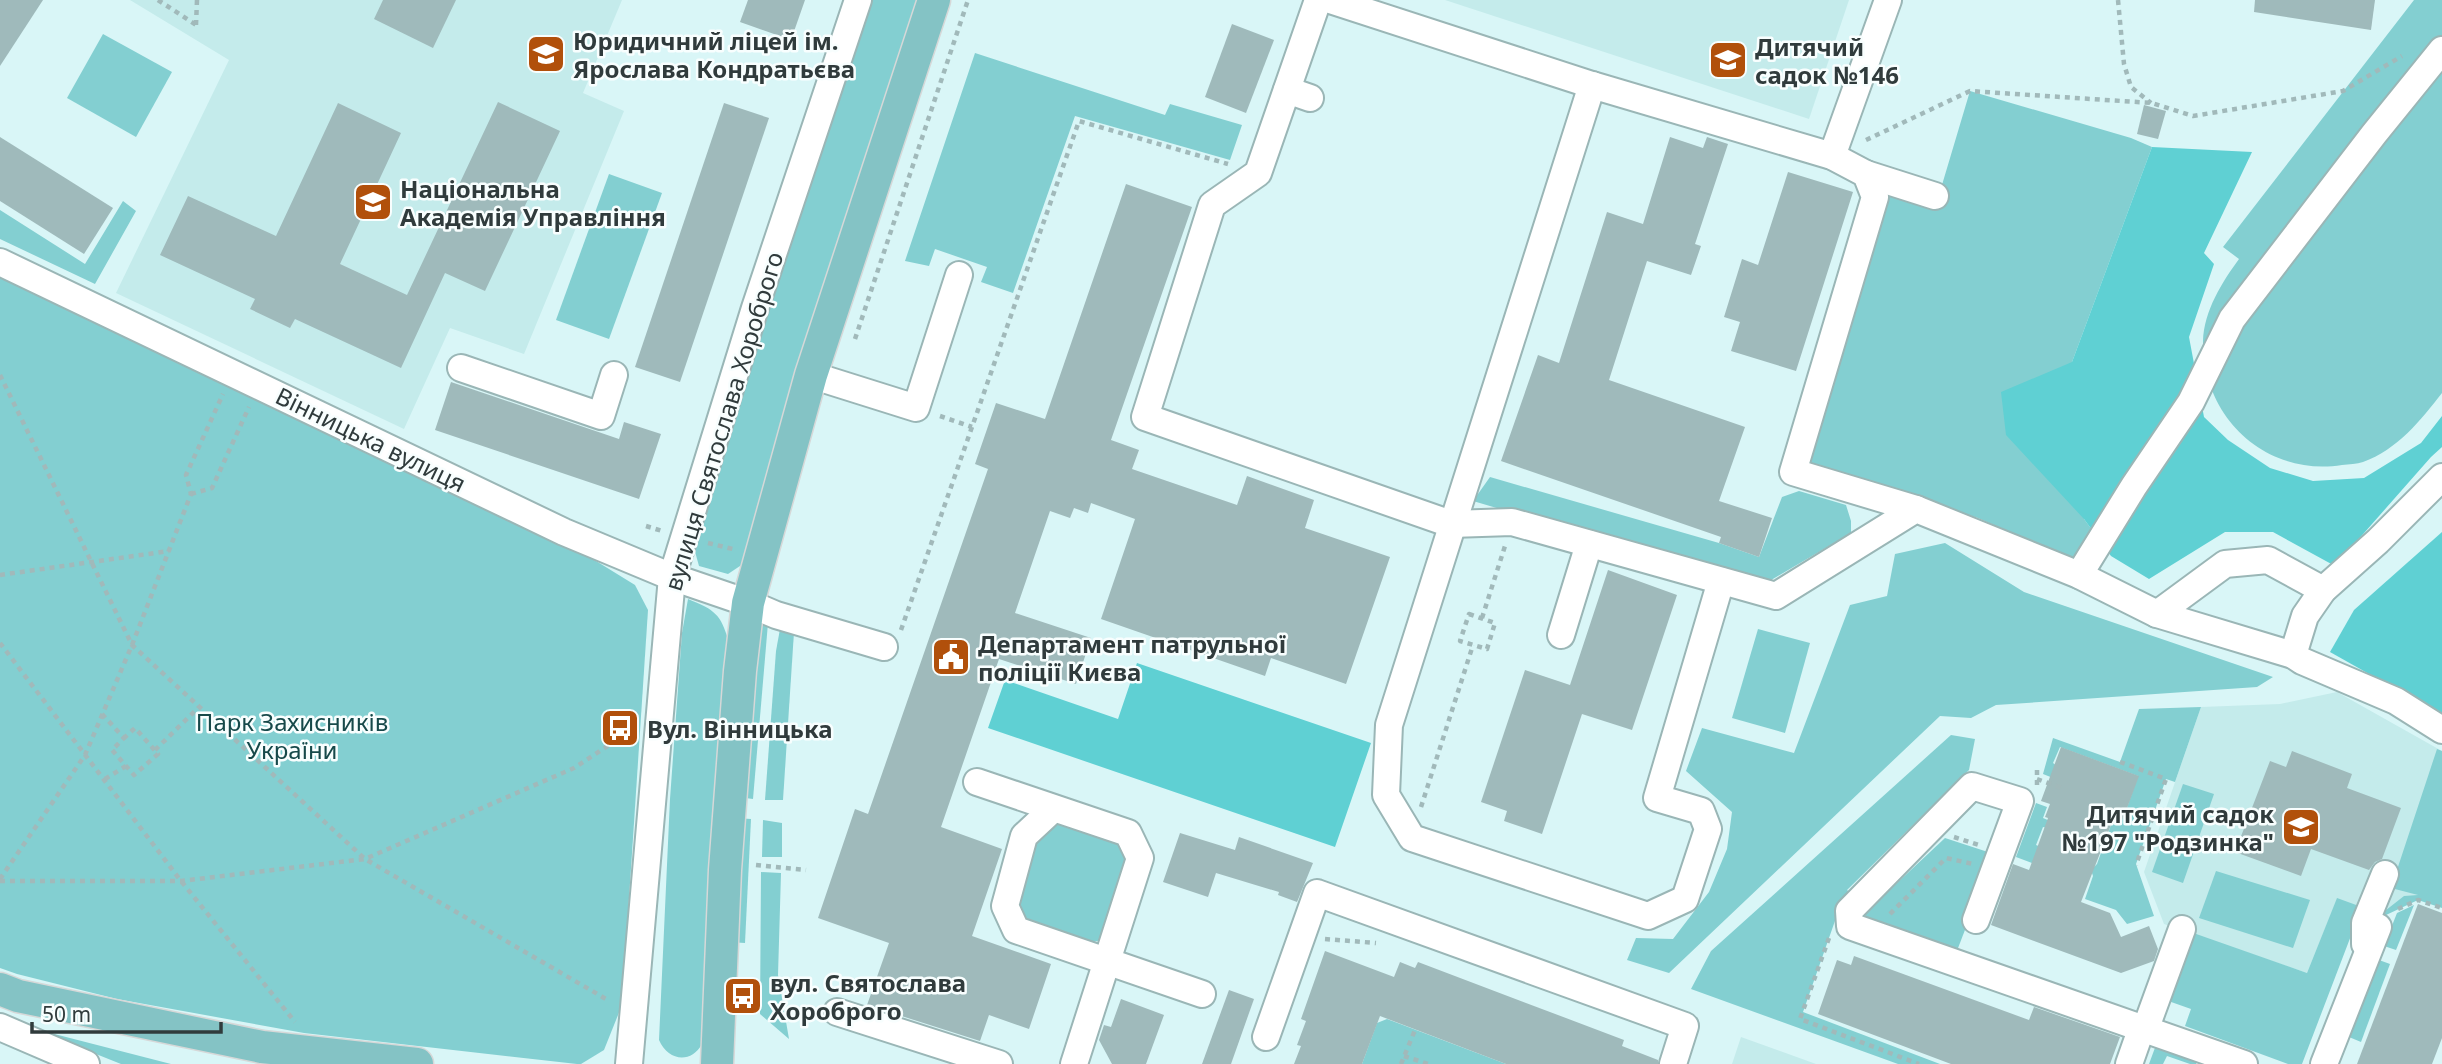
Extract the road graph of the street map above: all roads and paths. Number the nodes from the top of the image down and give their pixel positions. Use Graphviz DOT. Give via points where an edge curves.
graph roads {
  1 [pos="158,0"];
  2 [pos="197,0"];
  3 [pos="858,0"];
  4 [pos="934,0"];
  5 [pos="968,0"];
  6 [pos="1318,0"];
  7 [pos="1330,0"];
  8 [pos="1888,0"];
  9 [pos="2118,0"];
  10 [pos="2442,50"];
  11 [pos="2409,52"];
  12 [pos="1592,85"];
  13 [pos="2152,103"];
  14 [pos="1832,156"];
  15 [pos="1258,173"];
  16 [pos="1866,174"];
  17 [pos="1934,195"];
  18 [pos="0,262"];
  19 [pos="959,275"];
  20 [pos="461,368"];
  21 [pos="0,375"];
  22 [pos="238,375"];
  23 [pos="614,375"];
  24 [pos="826,380"];
  25 [pos="249,407"];
  26 [pos="916,408"];
  27 [pos="972,427"];
  28 [pos="2442,477"];
  29 [pos="191,494"];
  30 [pos="1916,509"];
  31 [pos="1512,522"];
  32 [pos="1451,524"];
  33 [pos="646,526"];
  34 [pos="684,537"];
  35 [pos="1589,544"];
  36 [pos="169,551"];
  37 [pos="761,556"];
  38 [pos="90,561"];
  39 [pos="0,575"];
  40 [pos="2079,575"];
  41 [pos="672,577"];
  42 [pos="1721,581"];
  43 [pos="2323,590"];
  44 [pos="748,603"];
  45 [pos="2157,614"];
  46 [pos="1482,618"];
  47 [pos="1561,635"];
  48 [pos="0,643"];
  49 [pos="132,645"];
  50 [pos="1473,645"];
  51 [pos="884,647"];
  52 [pos="2293,655"];
  53 [pos="200,707"];
  54 [pos="102,715"];
  55 [pos="2442,730"];
  56 [pos="124,738"];
  57 [pos="620,738"];
  58 [pos="155,750"];
  59 [pos="85,755"];
  60 [pos="2120,762"];
  61 [pos="126,765"];
  62 [pos="105,779"];
  63 [pos="2037,779"];
  64 [pos="977,782"];
  65 [pos="2064,789"];
  66 [pos="1053,808"];
  67 [pos="1412,838"];
  68 [pos="365,859"];
  69 [pos="2136,864"];
  70 [pos="756,865"];
  71 [pos="1975,865"];
  72 [pos="806,870"];
  73 [pos="2385,874"];
  74 [pos="0,880"];
  75 [pos="181,881"];
  76 [pos="1885,919"];
  77 [pos="1976,920"];
  78 [pos="2378,927"];
  79 [pos="2182,929"];
  80 [pos="1831,930"];
  81 [pos="1315,938"];
  82 [pos="1384,944"];
  83 [pos="1107,961"];
  84 [pos="2364,964"];
  85 [pos="0,989"];
  86 [pos="1202,994"];
  87 [pos="606,999"];
  88 [pos="837,1012"];
  89 [pos="295,1022"];
  90 [pos="0,1027"];
  91 [pos="2142,1027"];
  92 [pos="1415,1030"];
  93 [pos="1266,1037"];
  94 [pos="261,1055"];
  95 [pos="1405,1056"];
  96 [pos="86,1064"];
  97 [pos="417,1064"];
  98 [pos="629,1064"];
  99 [pos="717,1064"];
  100 [pos="999,1064"];
  101 [pos="1074,1064"];
  102 [pos="1401,1064"];
  103 [pos="1427,1064"];
  104 [pos="1673,1064"];
  105 [pos="1919,1064"];
  106 [pos="2129,1064"];
  107 [pos="2244,1064"];
  108 [pos="2324,1064"];
  1 -- 2 [label="path" via="196,25"];
  3 -- 34 [label="street, вулиця Святослава Хороброго"];
  4 -- 24 [label="main road"];
  5 -- 24 [label="path"];
  6 -- 15 [label="street" via="1298,94"];
  7 -- 12 [label="street"];
  8 -- 14 [label="street"];
  9 -- 13 [label="path" via="2124,64 2132,87"];
  10 -- 40 [label="street" via="2232,319 2192,402"];
  11 -- 13 [label="path" via="2343,91 2193,116"];
  12 -- 14 [label="street"];
  12 -- 32 [label="street"];
  13 -- 14 [label="path" via="1970,91"];
  14 -- 16 [label="street"];
  15 -- 27 [label="path" via="1079,121"];
  15 -- 32 [label="street" via="1212,205 1144,417"];
  16 -- 17 [label="street"];
  16 -- 30 [label="street" via="1875,197 1793,472"];
  18 -- 22 [label="street, Вінницька вулиця"];
  19 -- 26 [label="street"];
  20 -- 23 [label="street" via="601,416"];
  21 -- 38 [label="path"];
  22 -- 29 [label="path" via="222,394 186,475"];
  22 -- 41 [label="street, Вінницька вулиця" via="564,532"];
  24 -- 26 [label="street"];
  24 -- 37 [label="main road"];
  25 -- 29 [label="path" via="212,488"];
  26 -- 27 [label="path"];
  27 -- 51 [label="path" via="895,647"];
  28 -- 43 [label="street"];
  29 -- 36 [label="path"];
  30 -- 40 [label="street"];
  30 -- 42 [label="street" via="1776,596"];
  31 -- 32 [label="street"];
  31 -- 35 [label="street"];
  31 -- 46 [label="path"];
  32 -- 67 [label="street" via="1389,725 1386,795"];
  33 -- 34 [label="path"];
  34 -- 37 [label="path"];
  34 -- 41 [label="street, вулиця Святослава Хороброго"];
  35 -- 42 [label="street"];
  35 -- 47 [label="street"];
  36 -- 38 [label="path"];
  36 -- 49 [label="path"];
  37 -- 44 [label="main road"];
  38 -- 39 [label="path"];
  38 -- 49 [label="path"];
  40 -- 45 [label="street"];
  41 -- 44 [label="street, Вінницька вулиця"];
  41 -- 98 [label="street, вулиця Святослава Хороброго"];
  42 -- 67 [label="street" via="1657,798 1701,811 1708,829 1685,899 1648,916"];
  43 -- 45 [label="street" via="2268,560 2225,564"];
  43 -- 52 [label="street" via="2305,616"];
  44 -- 51 [label="street, Вінницька вулиця" via="804,625"];
  44 -- 99 [label="main road" via="725,870"];
  45 -- 52 [label="street"];
  46 -- 50 [label="path" via="1469,614 1460,641"];
  46 -- 50 [label="path" via="1495,623 1487,649"];
  48 -- 59 [label="path"];
  49 -- 53 [label="path"];
  49 -- 54 [label="path"];
  50 -- 67 [label="path"];
  52 -- 55 [label="street" via="2396,701"];
  53 -- 58 [label="path"];
  53 -- 68 [label="path"];
  54 -- 56 [label="path"];
  54 -- 59 [label="path"];
  56 -- 58 [label="path" via="135,728"];
  56 -- 61 [label="path" via="112,750"];
  57 -- 68 [label="path" via="574,768"];
  58 -- 61 [label="path" via="158,754 134,775"];
  59 -- 62 [label="path"];
  59 -- 74 [label="path"];
  60 -- 69 [label="path" via="2166,779"];
  61 -- 62 [label="path"];
  62 -- 75 [label="path"];
  63 -- 65 [label="path"];
  64 -- 66 [label="street"];
  66 -- 83 [label="street" via="1128,833 1140,858"];
  66 -- 83 [label="street" via="1024,836 1005,906 1016,930"];
  68 -- 75 [label="path"];
  68 -- 87 [label="path"];
  70 -- 72 [label="path"];
  71 -- 76 [label="path" via="1946,858"];
  73 -- 84 [label="street" via="2365,923"];
  74 -- 75 [label="path"];
  75 -- 89 [label="path"];
  77 -- 91 [label="street" via="2020,801 1972,786 1849,911 1850,926"];
  78 -- 84 [label="street"];
  79 -- 91 [label="street" via="2148,1022"];
  80 -- 105 [label="path" via="1800,1019"];
  81 -- 82 [label="path"];
  83 -- 86 [label="street"];
  83 -- 101 [label="street"];
  84 -- 108 [label="street"];
  85 -- 94 [label="main road"];
  88 -- 100 [label="street"];
  90 -- 96 [label="street"];
  91 -- 106 [label="street"];
  91 -- 107 [label="street"];
  92 -- 95 [label="path"];
  93 -- 104 [label="street" via="1317,893 1685,1026"];
  94 -- 97 [label="main road"];
  95 -- 102 [label="path"];
  95 -- 103 [label="path"];
}
